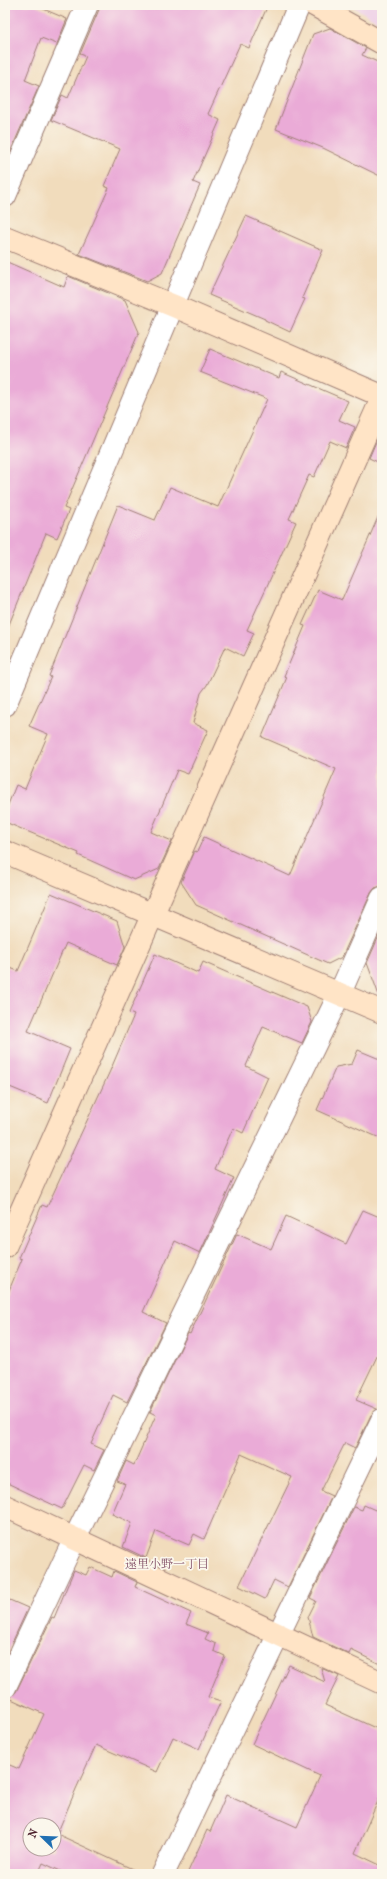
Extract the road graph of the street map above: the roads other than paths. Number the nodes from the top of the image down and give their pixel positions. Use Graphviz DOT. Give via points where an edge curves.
graph roads {
  1 [pos="87,5"];
  2 [pos="299,5"];
  3 [pos="314,5"];
  4 [pos="382,43"];
  5 [pos="5,196"];
  6 [pos="5,237"];
  7 [pos="174,306"];
  8 [pos="382,397"];
  9 [pos="5,705"];
  10 [pos="5,852"];
  11 [pos="382,898"];
  12 [pos="153,916"];
  13 [pos="340,993"];
  14 [pos="382,1012"];
  15 [pos="5,1247"];
  16 [pos="382,1420"];
  17 [pos="5,1506"];
  18 [pos="75,1538"];
  19 [pos="278,1633"];
  20 [pos="382,1683"];
  21 [pos="5,1688"];
  22 [pos="163,1874"];
  1 -- 5 [label="street"];
  2 -- 7 [label="street"];
  3 -- 4 [label="street"];
  6 -- 7 [label="street"];
  7 -- 8 [label="street"];
  7 -- 9 [label="street"];
  8 -- 12 [label="street"];
  10 -- 12 [label="street"];
  11 -- 13 [label="street"];
  12 -- 13 [label="street"];
  12 -- 15 [label="street"];
  13 -- 14 [label="street"];
  13 -- 18 [label="street"];
  16 -- 19 [label="street"];
  17 -- 18 [label="street"];
  18 -- 19 [label="street"];
  18 -- 21 [label="street"];
  19 -- 20 [label="street"];
  19 -- 22 [label="street"];
}
